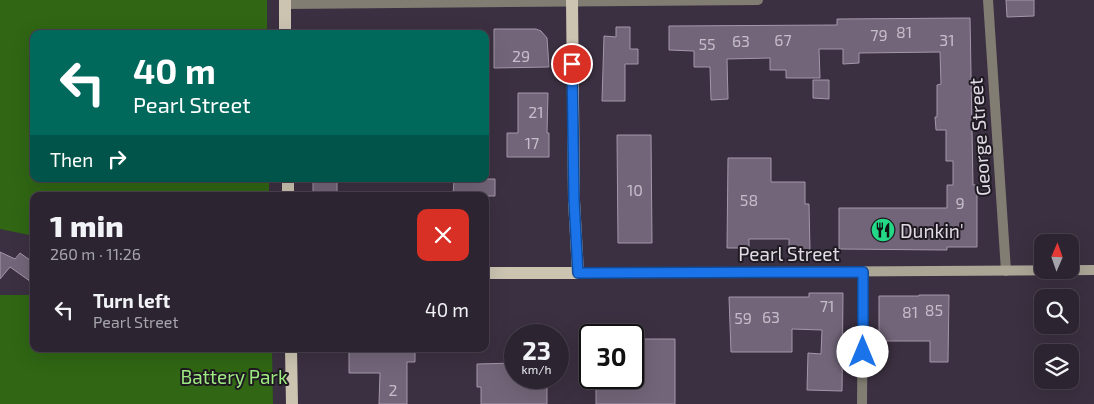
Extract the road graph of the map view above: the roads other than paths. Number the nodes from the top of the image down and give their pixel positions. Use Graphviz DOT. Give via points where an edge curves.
graph roads {
  1 [pos="758,0"];
  2 [pos="988,0"];
  3 [pos="572,1"];
  4 [pos="285,2"];
  5 [pos="285,30"];
  6 [pos="1094,270"];
  7 [pos="1006,271"];
  8 [pos="863,272"];
  9 [pos="489,273"];
  10 [pos="578,273"];
  11 [pos="291,352"];
  12 [pos="292,404"];
  13 [pos="862,404"];
  1 -- 3 [label="street"];
  2 -- 7 [label="street, George Street"];
  3 -- 4 [label="street"];
  3 -- 10 [label="main road"];
  4 -- 5 [label="main road"];
  6 -- 7 [label="main road, Pearl Street"];
  7 -- 8 [label="main road, Pearl Street"];
  8 -- 10 [label="main road, Pearl Street"];
  8 -- 13 [label="street"];
  9 -- 10 [label="main road, Pearl Street"];
  11 -- 12 [label="main road"];
}
